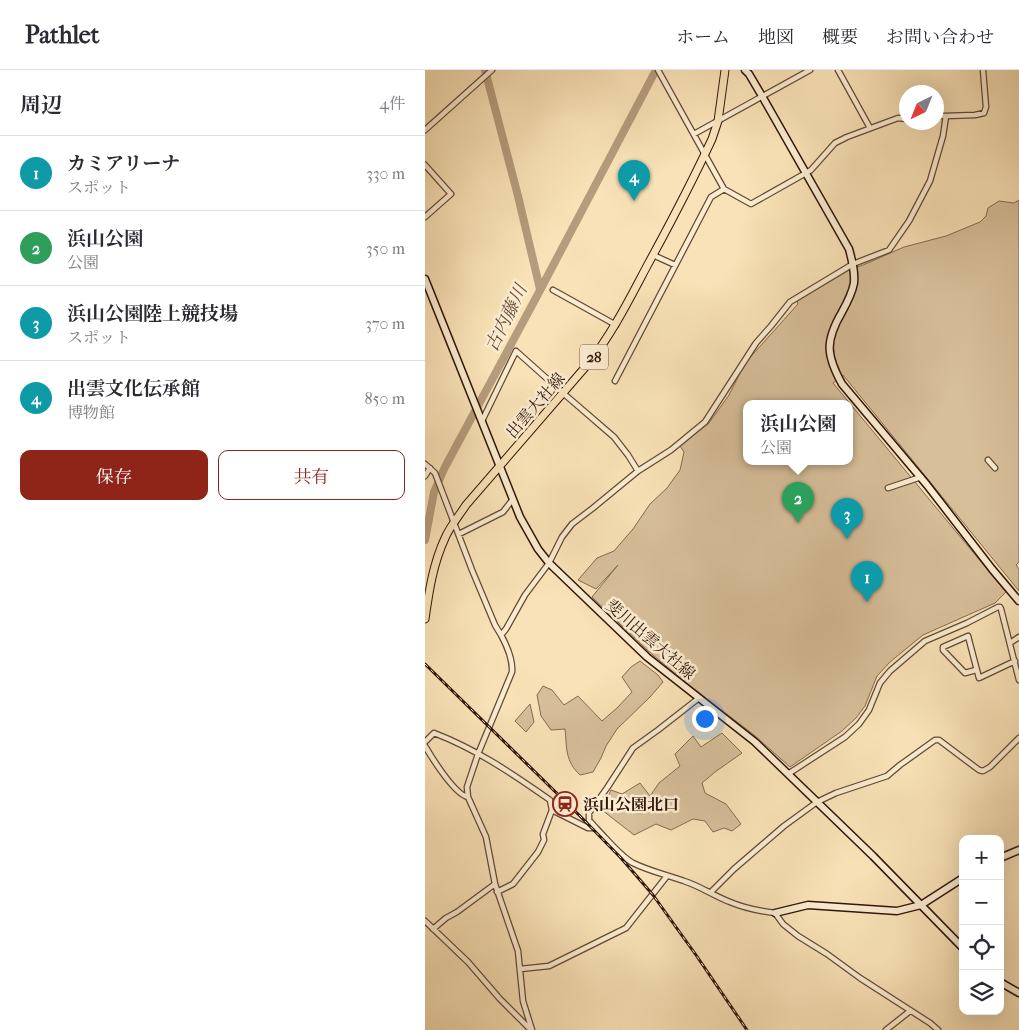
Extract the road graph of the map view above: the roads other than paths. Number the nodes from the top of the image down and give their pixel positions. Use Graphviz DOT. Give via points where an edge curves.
graph roads {
  1 [pos="492,70"];
  2 [pos="725,70"];
  3 [pos="745,70"];
  4 [pos="810,70"];
  5 [pos="838,70"];
  6 [pos="983,70"];
  7 [pos="659,71"];
  8 [pos="763,96"];
  9 [pos="947,116"];
  10 [pos="899,118"];
  11 [pos="718,121"];
  12 [pos="870,128"];
  13 [pos="425,130"];
  14 [pos="694,134"];
  15 [pos="705,155"];
  16 [pos="425,165"];
  17 [pos="806,174"];
  18 [pos="724,189"];
  19 [pos="425,217"];
  20 [pos="653,255"];
  21 [pos="853,264"];
  22 [pos="675,265"];
  23 [pos="425,279"];
  24 [pos="553,290"];
  25 [pos="616,324"];
  26 [pos="615,381"];
  27 [pos="563,393"];
  28 [pos="482,420"];
  29 [pos="988,460"];
  30 [pos="425,464"];
  31 [pos="500,467"];
  32 [pos="995,468"];
  33 [pos="432,470"];
  34 [pos="638,471"];
  35 [pos="425,476"];
  36 [pos="921,477"];
  37 [pos="888,488"];
  38 [pos="513,498"];
  39 [pos="454,522"];
  40 [pos="459,534"];
  41 [pos="549,563"];
  42 [pos="1019,601"];
  43 [pos="425,619"];
  44 [pos="501,635"];
  45 [pos="1019,637"];
  46 [pos="1010,643"];
  47 [pos="1015,661"];
  48 [pos="976,670"];
  49 [pos="1019,680"];
  50 [pos="699,698"];
  51 [pos="1019,738"];
  52 [pos="425,742"];
  53 [pos="425,746"];
  54 [pos="478,754"];
  55 [pos="788,774"];
  56 [pos="554,794"];
  57 [pos="468,797"];
  58 [pos="549,799"];
  59 [pos="817,802"];
  60 [pos="552,810"];
  61 [pos="596,828"];
  62 [pos="1019,850"];
  63 [pos="1004,856"];
  64 [pos="667,876"];
  65 [pos="960,880"];
  66 [pos="495,884"];
  67 [pos="497,892"];
  68 [pos="711,892"];
  69 [pos="921,905"];
  70 [pos="775,913"];
  71 [pos="425,921"];
  72 [pos="433,929"];
  73 [pos="959,944"];
  74 [pos="520,969"];
  75 [pos="1004,984"];
  76 [pos="1019,993"];
  77 [pos="910,1011"];
  78 [pos="532,1030"];
  79 [pos="886,1030"];
  80 [pos="938,1030"];
  1 -- 13 [label="street"];
  2 -- 11 [label="main road, 出雲大社線 / 28"];
  3 -- 8 [label="main road"];
  4 -- 8 [label="street"];
  5 -- 12 [label="street"];
  6 -- 9 [label="street" via="984,113"];
  7 -- 14 [label="street"];
  8 -- 11 [label="street"];
  8 -- 17 [label="main road"];
  9 -- 21 [label="street" via="929,181 909,221 889,250"];
  10 -- 12 [label="street"];
  11 -- 14 [label="street"];
  11 -- 15 [label="main road, 出雲大社線 / 28"];
  12 -- 17 [label="street" via="835,143"];
  14 -- 15 [label="street"];
  15 -- 18 [label="street"];
  15 -- 20 [label="main road, 出雲大社線 / 28"];
  16 -- 19 [label="street" via="451,194"];
  17 -- 18 [label="street" via="751,204"];
  17 -- 21 [label="main road" via="849,249"];
  18 -- 22 [label="street" via="711,197"];
  20 -- 22 [label="street"];
  20 -- 25 [label="main road, 出雲大社線 / 28"];
  21 -- 34 [label="street" via="790,302 756,343 705,422 671,450"];
  21 -- 36 [label="main road" via="852,292 834,326 830,356 842,384"];
  22 -- 26 [label="street"];
  23 -- 28 [label="main road, 斐川出雲大社線"];
  24 -- 25 [label="street"];
  25 -- 27 [label="main road, 出雲大社線 / 28" via="602,347"];
  27 -- 28 [label="street" via="516,351"];
  27 -- 31 [label="main road, 出雲大社線 / 28"];
  27 -- 34 [label="street" via="614,437"];
  28 -- 31 [label="main road, 斐川出雲大社線"];
  29 -- 32 [label="street"];
  30 -- 33 [label="street"];
  31 -- 38 [label="main road, 斐川出雲大社線"];
  31 -- 39 [label="main road, 出雲大社線 / 28"];
  33 -- 35 [label="street"];
  33 -- 39 [label="street"];
  34 -- 41 [label="street" via="572,524"];
  36 -- 37 [label="street"];
  36 -- 42 [label="main road"];
  38 -- 40 [label="street" via="503,512"];
  38 -- 41 [label="main road, 斐川出雲大社線" via="527,531"];
  39 -- 40 [label="street"];
  39 -- 43 [label="main road, 出雲大社線 / 28" via="435,564"];
  40 -- 44 [label="street"];
  41 -- 44 [label="street"];
  41 -- 50 [label="main road, 斐川出雲大社線" via="647,657"];
  44 -- 54 [label="street" via="513,672"];
  45 -- 46 [label="street"];
  46 -- 47 [label="street"];
  46 -- 55 [label="street" via="1000,607 925,641 880,683 869,710 859,724"];
  47 -- 48 [label="street" via="979,678"];
  47 -- 49 [label="street"];
  48 -- 48 [label="street" via="967,636 943,647 965,673"];
  50 -- 55 [label="main road, 斐川出雲大社線" via="755,742"];
  50 -- 61 [label="street" via="633,748 589,813 589,820"];
  51 -- 59 [label="street" via="983,771 935,740 887,776"];
  52 -- 54 [label="street" via="434,733"];
  53 -- 57 [label="street" via="449,781 464,797"];
  54 -- 57 [label="street" via="467,787"];
  54 -- 58 [label="street"];
  55 -- 59 [label="main road, 斐川出雲大社線"];
  56 -- 58 [label="street"];
  57 -- 66 [label="street" via="485,837"];
  58 -- 60 [label="street"];
  59 -- 68 [label="street" via="777,832"];
  59 -- 69 [label="main road, 斐川出雲大社線"];
  60 -- 61 [label="street" via="588,828"];
  60 -- 67 [label="street" via="538,852 513,884"];
  61 -- 64 [label="street" via="631,862"];
  62 -- 63 [label="main road"];
  64 -- 68 [label="street"];
  64 -- 74 [label="street" via="626,928 549,966"];
  65 -- 69 [label="main road"];
  66 -- 67 [label="street"];
  66 -- 72 [label="street"];
  67 -- 74 [label="street" via="516,945"];
  68 -- 70 [label="street" via="746,908"];
  69 -- 70 [label="main road" via="897,911 808,905"];
  69 -- 73 [label="main road, 斐川出雲大社線"];
  70 -- 77 [label="street" via="798,936"];
  71 -- 72 [label="street"];
  72 -- 78 [label="street"];
  74 -- 78 [label="street" via="523,1000"];
  75 -- 76 [label="main road"];
  77 -- 79 [label="street"];
  77 -- 80 [label="street"];
}
